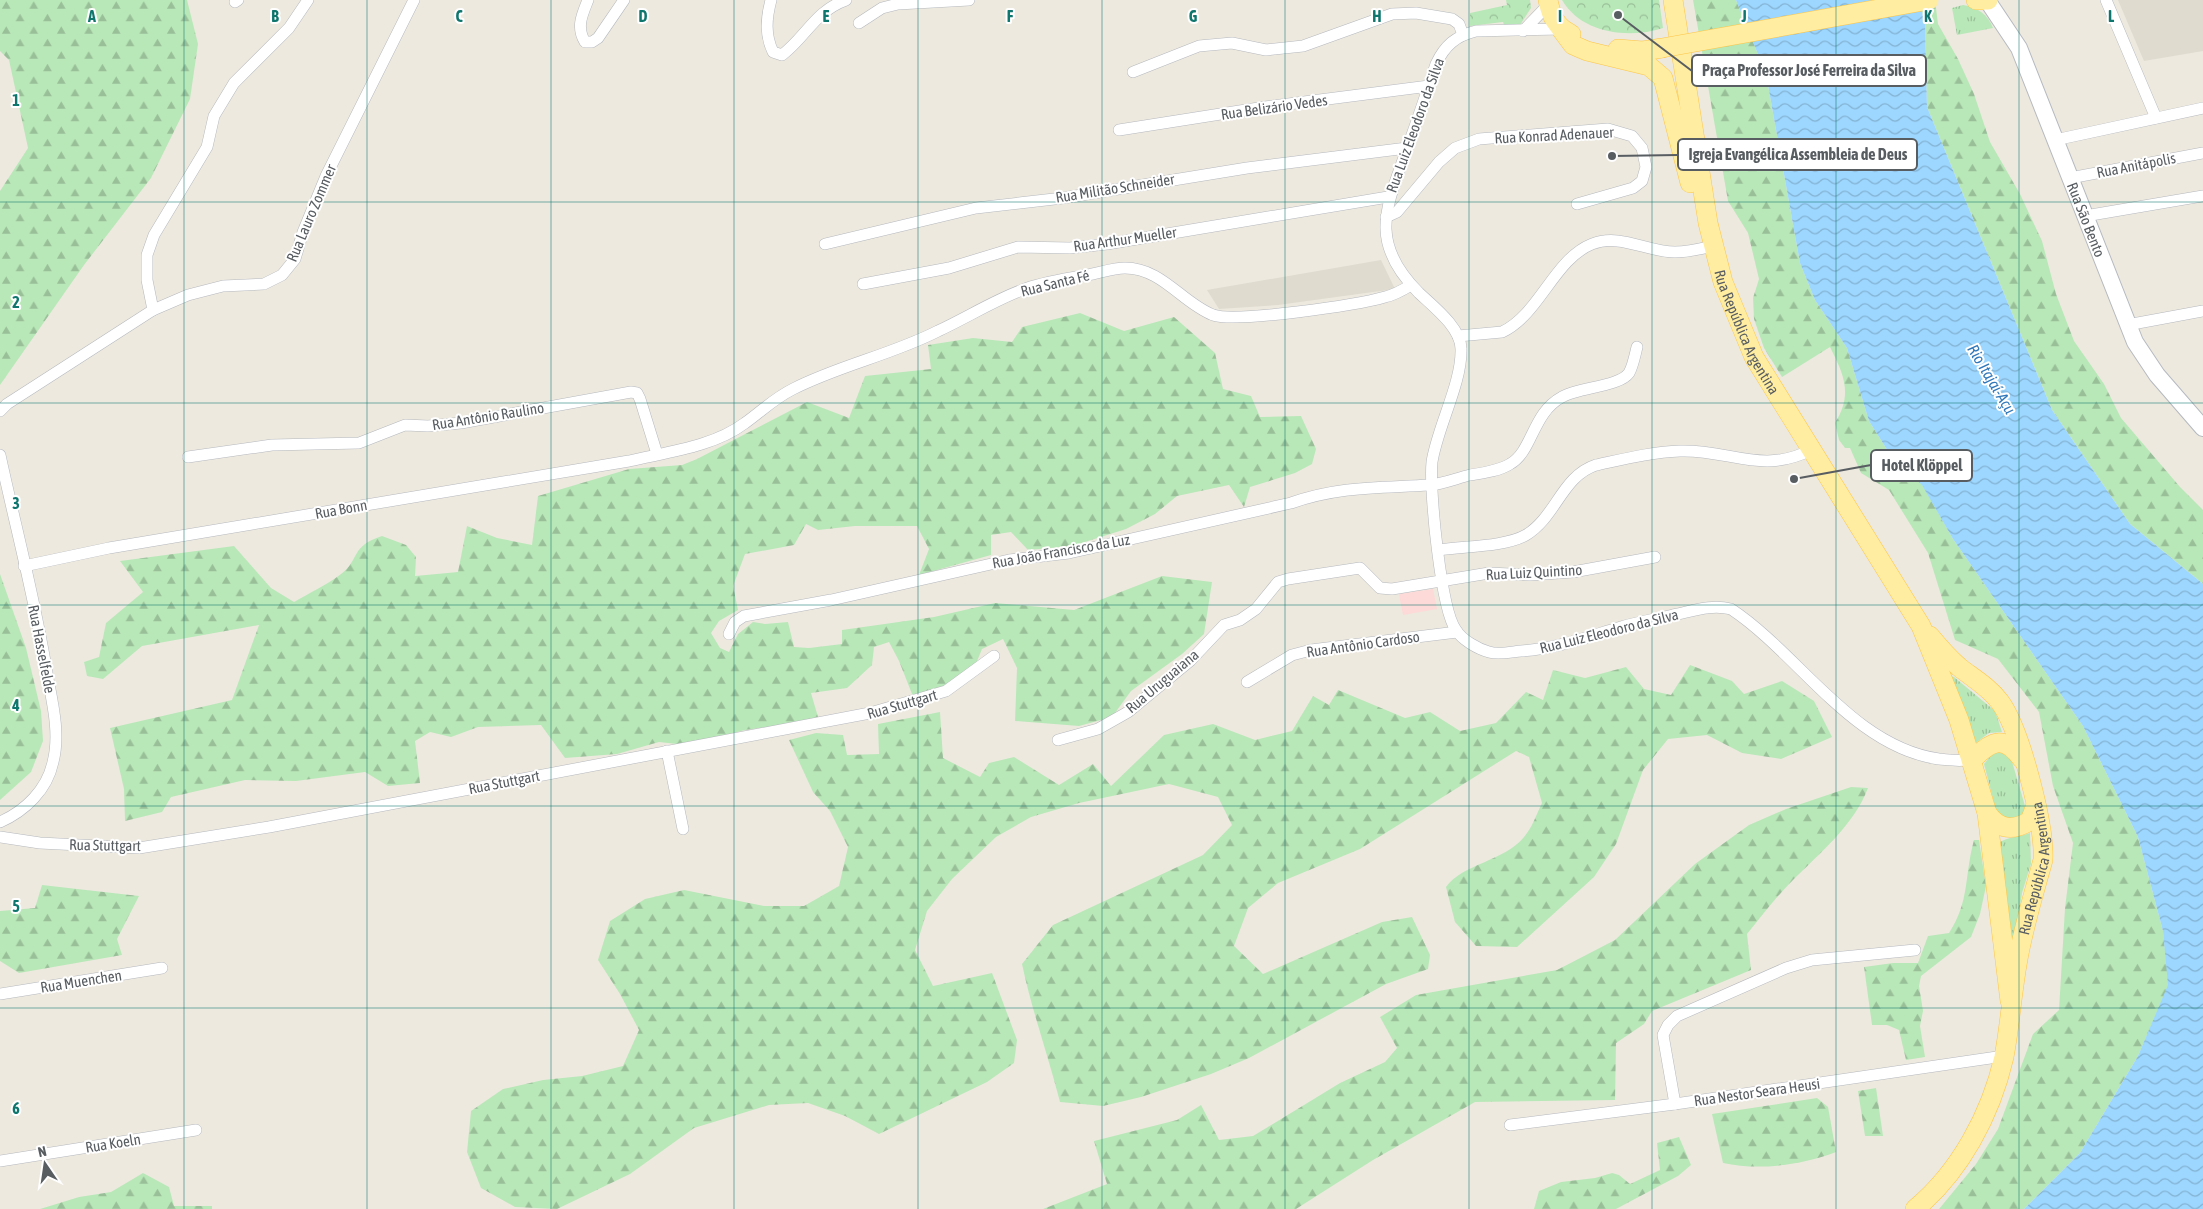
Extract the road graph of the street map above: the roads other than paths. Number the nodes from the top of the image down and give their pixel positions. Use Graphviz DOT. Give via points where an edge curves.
graph roads {
  1 [pos="308,0"];
  2 [pos="414,0"];
  3 [pos="588,0"];
  4 [pos="624,0"];
  5 [pos="771,0"];
  6 [pos="969,0"];
  7 [pos="1674,0"];
  8 [pos="1929,0"];
  9 [pos="1976,0"];
  10 [pos="1987,0"];
  11 [pos="2106,0"];
  12 [pos="841,1"];
  13 [pos="1549,2"];
  14 [pos="859,23"];
  15 [pos="1561,29"];
  16 [pos="1522,31"];
  17 [pos="1463,35"];
  18 [pos="1133,72"];
  19 [pos="1429,86"];
  20 [pos="2203,108"];
  21 [pos="2156,118"];
  22 [pos="1119,130"];
  23 [pos="2055,140"];
  24 [pos="1407,148"];
  25 [pos="2203,153"];
  26 [pos="2070,178"];
  27 [pos="2203,196"];
  28 [pos="1388,197"];
  29 [pos="1577,204"];
  30 [pos="2085,216"];
  31 [pos="1386,217"];
  32 [pos="1708,223"];
  33 [pos="825,244"];
  34 [pos="1713,246"];
  35 [pos="863,284"];
  36 [pos="1411,285"];
  37 [pos="153,310"];
  38 [pos="2203,310"];
  39 [pos="2127,325"];
  40 [pos="1458,336"];
  41 [pos="1637,347"];
  42 [pos="0,411"];
  43 [pos="2203,428"];
  44 [pos="1811,450"];
  45 [pos="658,454"];
  46 [pos="0,455"];
  47 [pos="188,457"];
  48 [pos="1431,485"];
  49 [pos="1439,550"];
  50 [pos="1655,557"];
  51 [pos="24,566"];
  52 [pos="1443,580"];
  53 [pos="1921,626"];
  54 [pos="1456,632"];
  55 [pos="729,634"];
  56 [pos="994,656"];
  57 [pos="1247,682"];
  58 [pos="1058,740"];
  59 [pos="667,751"];
  60 [pos="1973,759"];
  61 [pos="2024,762"];
  62 [pos="2036,805"];
  63 [pos="1987,812"];
  64 [pos="0,822"];
  65 [pos="683,829"];
  66 [pos="0,837"];
  67 [pos="1914,950"];
  68 [pos="162,968"];
  69 [pos="0,994"];
  70 [pos="2010,1000"];
  71 [pos="2004,1056"];
  72 [pos="1675,1104"];
  73 [pos="1510,1125"];
  74 [pos="196,1130"];
  75 [pos="0,1161"];
  76 [pos="1915,1209"];
  1 -- 37 [label="street" via="289,28 234,83 214,116 207,147 154,235 148,254 147,280"];
  2 -- 37 [label="street, Rua Lauro Zommer" via="326,176 295,259 282,275 264,284 223,286 188,295"];
  3 -- 4 [label="street" via="581,17 580,34 585,42 598,38"];
  5 -- 12 [label="street" via="767,40 774,52 782,54 814,20"];
  6 -- 14 [label="street" via="898,4 882,8"];
  7 -- 32 [label="main road, Rua República Argentina"];
  8 -- 15 [label="main road, bridge" via="1662,48 1627,51 1584,40"];
  9 -- 10 [label="main road"];
  10 -- 23 [label="street, Rua São Bento" via="2017,43"];
  11 -- 21 [label="street"];
  13 -- 15 [label="main road" via="1553,18"];
  13 -- 16 [label="street"];
  15 -- 16 [label="street, Rua Luiz Eleodoro da Silva"];
  15 -- 32 [label="main road" via="1567,39 1580,48 1649,66 1663,78 1692,189"];
  16 -- 17 [label="street, Rua Luiz Eleodoro da Silva"];
  17 -- 18 [label="street" via="1459,24 1452,19 1416,13 1392,14 1303,46 1266,50 1232,43 1199,46"];
  17 -- 19 [label="street, Rua Luiz Eleodoro da Silva" via="1441,52"];
  19 -- 22 [label="street, Rua Belizário Vedes"];
  19 -- 24 [label="street, Rua Luiz Eleodoro da Silva"];
  20 -- 21 [label="street"];
  21 -- 23 [label="street"];
  23 -- 26 [label="street, Rua São Bento"];
  24 -- 28 [label="street, Rua Luiz Eleodoro da Silva"];
  24 -- 33 [label="street, Rua Militão Schneider" via="976,208"];
  25 -- 26 [label="street, Rua Anitápolis"];
  26 -- 30 [label="street, Rua São Bento"];
  27 -- 30 [label="street"];
  28 -- 31 [label="street, Rua Luiz Eleodoro da Silva"];
  28 -- 35 [label="street, Rua Arthur Mueller" via="1107,244 1070,248 1018,247 949,268"];
  29 -- 31 [label="street, Rua Konrad Adenauer" via="1633,188 1642,181 1646,167 1642,148 1632,136 1608,129 1479,139 1455,148 1397,212"];
  30 -- 39 [label="street, Rua São Bento"];
  31 -- 36 [label="street, Rua Luiz Eleodoro da Silva" via="1391,256"];
  32 -- 34 [label="main road, Rua República Argentina"];
  34 -- 40 [label="street" via="1673,252 1618,241 1591,244 1572,256 1536,303 1508,329"];
  34 -- 44 [label="main road, Rua República Argentina" via="1735,317 1754,357"];
  36 -- 40 [label="street, Rua Luiz Eleodoro da Silva"];
  36 -- 45 [label="street, Rua Santa Fé" via="1384,298 1230,318 1199,308 1149,273 1125,268 1055,281 1022,290 895,351 793,388 721,436"];
  37 -- 42 [label="street, Rua Lauro Zommer" via="6,404"];
  38 -- 39 [label="street"];
  39 -- 43 [label="street, Rua São Bento" via="2149,364"];
  40 -- 48 [label="street" via="1461,354 1433,460"];
  41 -- 48 [label="street, Rua João Francisco da Luz" via="1629,373 1620,379 1576,390 1552,402 1541,415 1520,456 1510,465"];
  44 -- 49 [label="street" via="1799,456 1760,462 1679,451 1596,465 1583,469 1573,479 1528,534 1498,543"];
  44 -- 53 [label="main road, Rua República Argentina"];
  45 -- 47 [label="street, Rua Antônio Raulino" via="640,399 637,393 631,392 461,423 405,425 359,443 272,445"];
  45 -- 51 [label="street, Rua Bonn" via="109,548"];
  46 -- 51 [label="street, Rua Hasselfelde"];
  48 -- 49 [label="street"];
  48 -- 55 [label="street, Rua João Francisco da Luz" via="1366,487 1315,494 1291,503 1069,553 1008,560 744,616 735,622"];
  49 -- 52 [label="street"];
  50 -- 52 [label="street, Rua Luiz Quintino" via="1573,572 1489,573"];
  51 -- 64 [label="street, Rua Hasselfelde" via="42,642 56,725 53,762 40,791 17,815"];
  52 -- 54 [label="street"];
  52 -- 58 [label="street, Rua Uruguaiana" via="1392,589 1380,588 1360,568 1278,582 1256,609 1240,620 1224,624 1191,660 1128,712 1098,728"];
  53 -- 60 [label="main road, Rua República Argentina"];
  53 -- 61 [label="main road, Rua República Argentina" via="1945,653 2000,702"];
  54 -- 57 [label="street, Rua Antônio Cardoso" via="1311,650 1292,655"];
  54 -- 60 [label="street, Rua Luiz Eleodoro da Silva" via="1490,653 1540,650 1578,642 1620,627 1721,606 1731,609 1860,723 1896,746 1935,758 1963,762"];
  56 -- 59 [label="street, Rua Stuttgart" via="946,691 870,714"];
  59 -- 65 [label="street"];
  59 -- 66 [label="street, Rua Stuttgart" via="139,848 40,843"];
  60 -- 61 [label="main road" via="1988,745 2005,743"];
  60 -- 63 [label="main road, Rua República Argentina"];
  61 -- 62 [label="main road, Rua República Argentina"];
  62 -- 63 [label="main road" via="2030,821 2015,828 2001,826"];
  62 -- 70 [label="main road, Rua República Argentina" via="2043,836 2043,860 2025,925"];
  63 -- 70 [label="main road, Rua República Argentina"];
  67 -- 72 [label="street" via="1812,960 1786,968 1677,1016 1663,1035"];
  68 -- 69 [label="street, Rua Muenchen"];
  70 -- 71 [label="main road, Rua República Argentina"];
  71 -- 72 [label="street, Rua Nestor Seara Heusi"];
  71 -- 76 [label="main road, Rua República Argentina" via="1988,1107 1968,1147 1944,1180"];
  72 -- 73 [label="street, Rua Nestor Seara Heusi"];
  74 -- 75 [label="street, Rua Koeln"];
}
